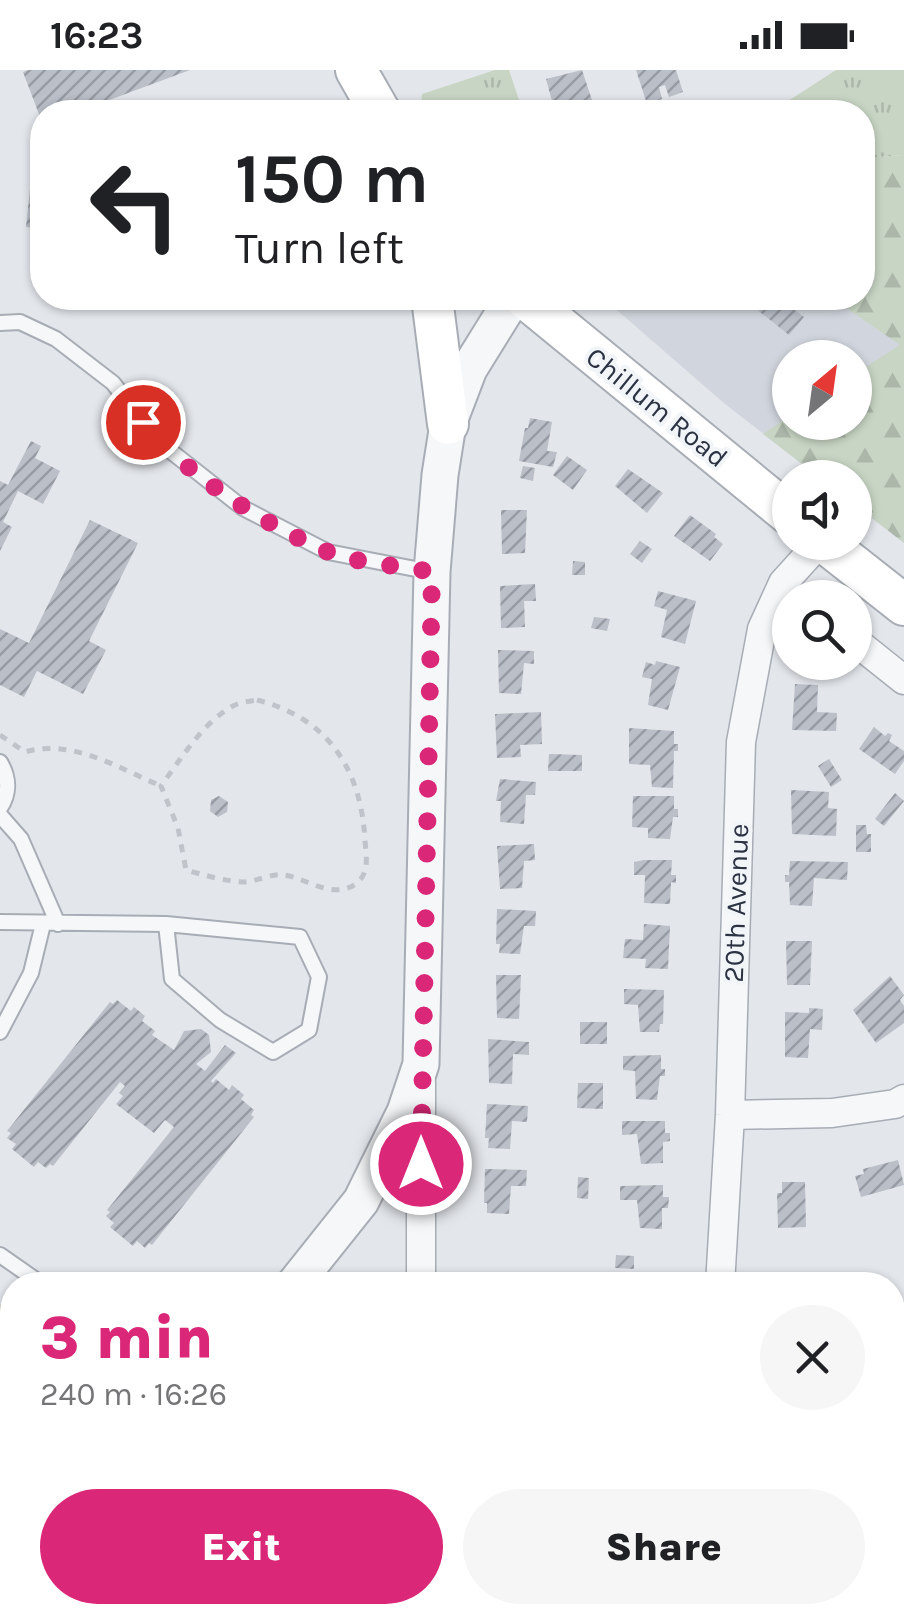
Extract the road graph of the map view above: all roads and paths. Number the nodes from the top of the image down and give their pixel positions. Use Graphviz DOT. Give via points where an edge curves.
graph roads {
  1 [pos="434,310"];
  2 [pos="506,310"];
  3 [pos="540,310"];
  4 [pos="0,323"];
  5 [pos="448,424"];
  6 [pos="772,500"];
  7 [pos="845,560"];
  8 [pos="432,572"];
  9 [pos="904,605"];
  10 [pos="772,616"];
  11 [pos="872,655"];
  12 [pos="904,680"];
  13 [pos="0,735"];
  14 [pos="0,762"];
  15 [pos="161,786"];
  16 [pos="0,812"];
  17 [pos="0,922"];
  18 [pos="50,924"];
  19 [pos="166,924"];
  20 [pos="0,1032"];
  21 [pos="422,1064"];
  22 [pos="904,1099"];
  23 [pos="730,1114"];
  24 [pos="0,1255"];
  25 [pos="24,1272"];
  26 [pos="304,1272"];
  27 [pos="421,1272"];
  28 [pos="721,1272"];
  1 -- 5 [label="main road"];
  2 -- 5 [label="street" via="469,369"];
  3 -- 6 [label="main road, Chillum Road"];
  4 -- 8 [label="lane" via="20,322 56,339 113,382 158,442 243,508 328,552"];
  5 -- 8 [label="street"];
  7 -- 9 [label="main road"];
  8 -- 21 [label="street"];
  10 -- 23 [label="street, 20th Avenue" via="762,629 741,742"];
  11 -- 12 [label="street"];
  13 -- 15 [label="path" via="25,752 67,747"];
  14 -- 16 [label="lane" via="8,780"];
  15 -- 15 [label="path" via="235,704 278,705 324,732 339,753 364,810 367,868 358,882 326,890 282,874 246,882 186,870"];
  16 -- 18 [label="lane" via="21,839"];
  17 -- 18 [label="lane"];
  18 -- 19 [label="lane"];
  18 -- 20 [label="lane"];
  19 -- 19 [label="lane" via="300,937 318,977 309,1030 273,1052 220,1020 172,978"];
  21 -- 26 [label="street" via="361,1201"];
  21 -- 27 [label="street"];
  22 -- 23 [label="street" via="832,1113"];
  23 -- 28 [label="street, 20th Avenue"];
  24 -- 25 [label="lane"];
}
